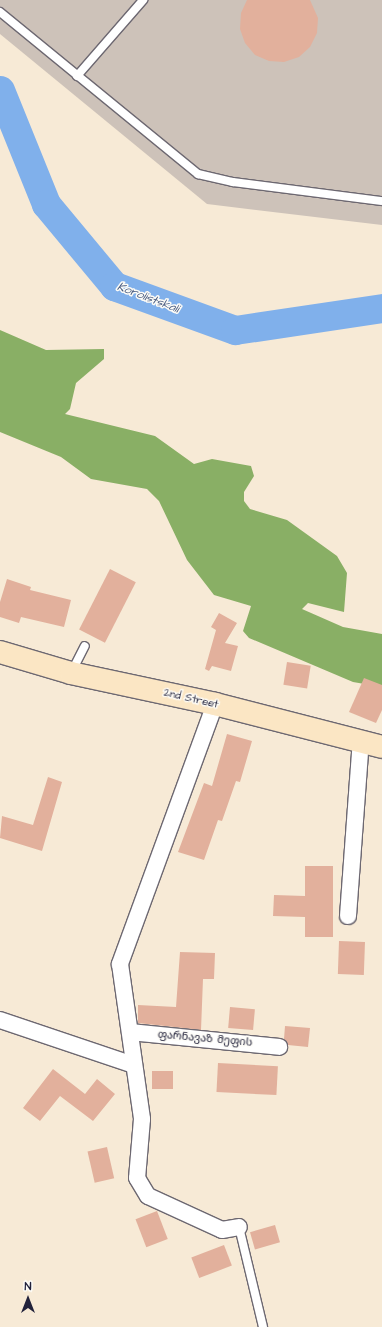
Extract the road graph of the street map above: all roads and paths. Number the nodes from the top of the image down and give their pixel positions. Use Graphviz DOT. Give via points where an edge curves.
graph roads {
  1 [pos="143,0"];
  2 [pos="0,12"];
  3 [pos="77,76"];
  4 [pos="382,201"];
  5 [pos="85,646"];
  6 [pos="0,652"];
  7 [pos="71,673"];
  8 [pos="215,704"];
  9 [pos="361,742"];
  10 [pos="382,747"];
  11 [pos="348,916"];
  12 [pos="0,1020"];
  13 [pos="130,1032"];
  14 [pos="279,1047"];
  15 [pos="134,1065"];
  16 [pos="240,1227"];
  17 [pos="263,1327"];
  1 -- 3 [label="lane"];
  2 -- 3 [label="lane"];
  3 -- 4 [label="lane" via="198,174 233,182"];
  5 -- 7 [label="lane"];
  6 -- 7 [label="street, 2nd Street"];
  7 -- 8 [label="street, 2nd Street"];
  8 -- 9 [label="street, 2nd Street"];
  8 -- 13 [label="street" via="120,964"];
  9 -- 10 [label="street, 2nd Street"];
  9 -- 11 [label="street"];
  12 -- 15 [label="street"];
  13 -- 14 [label="street, ფარნავაზ მეფის"];
  13 -- 15 [label="street"];
  15 -- 16 [label="street" via="142,1119 137,1178 148,1196 222,1230"];
  16 -- 17 [label="lane"];
}
